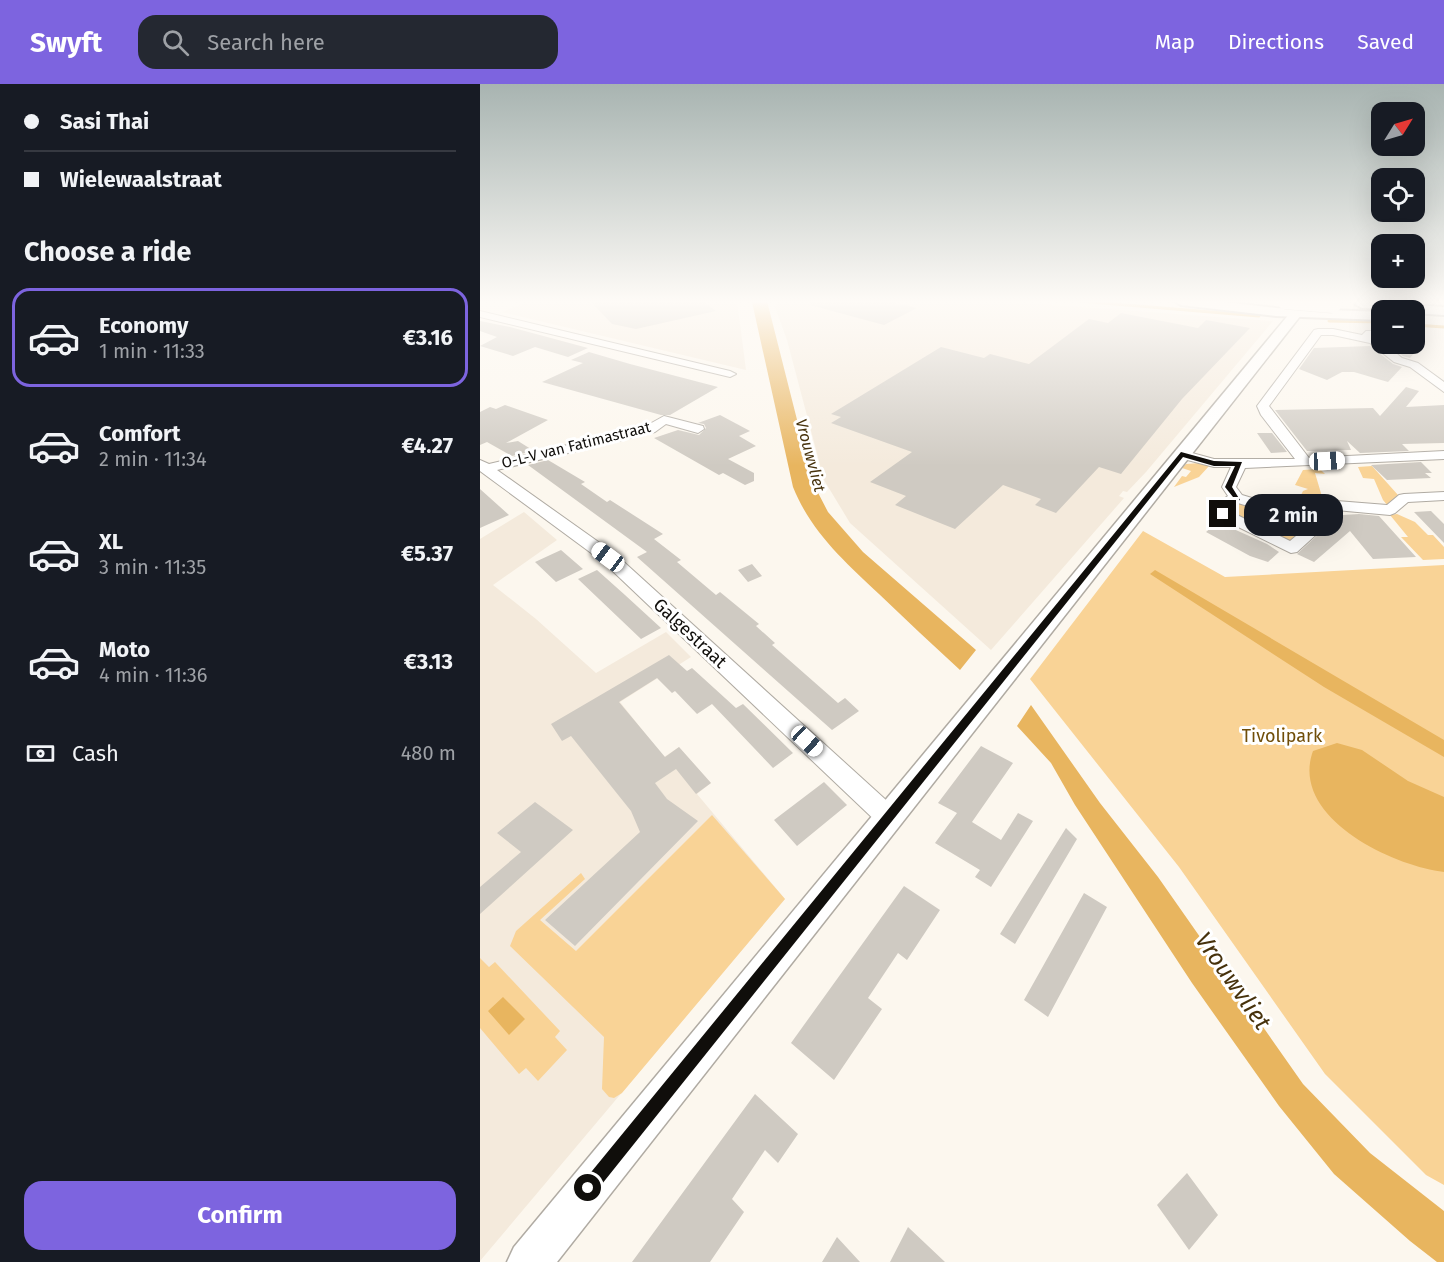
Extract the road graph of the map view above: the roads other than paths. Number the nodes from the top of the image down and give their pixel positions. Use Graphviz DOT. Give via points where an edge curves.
graph roads {
  1 [pos="655,356"];
  2 [pos="1262,356"];
  3 [pos="1300,356"];
  4 [pos="1393,356"];
  5 [pos="730,374"];
  6 [pos="1444,388"];
  7 [pos="698,429"];
  8 [pos="1185,449"];
  9 [pos="1444,455"];
  10 [pos="1417,456"];
  11 [pos="1305,462"];
  12 [pos="1237,464"];
  13 [pos="484,466"];
  14 [pos="1444,472"];
  15 [pos="1444,496"];
  16 [pos="1237,498"];
  17 [pos="1293,516"];
  18 [pos="888,818"];
  19 [pos="529,1262"];
  1 -- 5 [label="street"];
  2 -- 8 [label="main road"];
  3 -- 11 [label="street" via="1263,406"];
  4 -- 6 [label="street" via="1414,364"];
  7 -- 13 [label="street, O-L-V van Fatimastraat" via="664,420 650,429"];
  8 -- 12 [label="street" via="1214,464"];
  8 -- 18 [label="main road"];
  9 -- 10 [label="street"];
  10 -- 11 [label="street"];
  10 -- 14 [label="street"];
  11 -- 12 [label="street"];
  12 -- 16 [label="street" via="1229,487"];
  13 -- 18 [label="street, Galgestraat" via="608,557"];
  15 -- 17 [label="street" via="1404,498 1390,510 1324,504"];
  16 -- 17 [label="street"];
  16 -- 17 [label="street" via="1230,501 1223,514 1291,548 1311,532 1301,518"];
  18 -- 19 [label="main road"];
}
